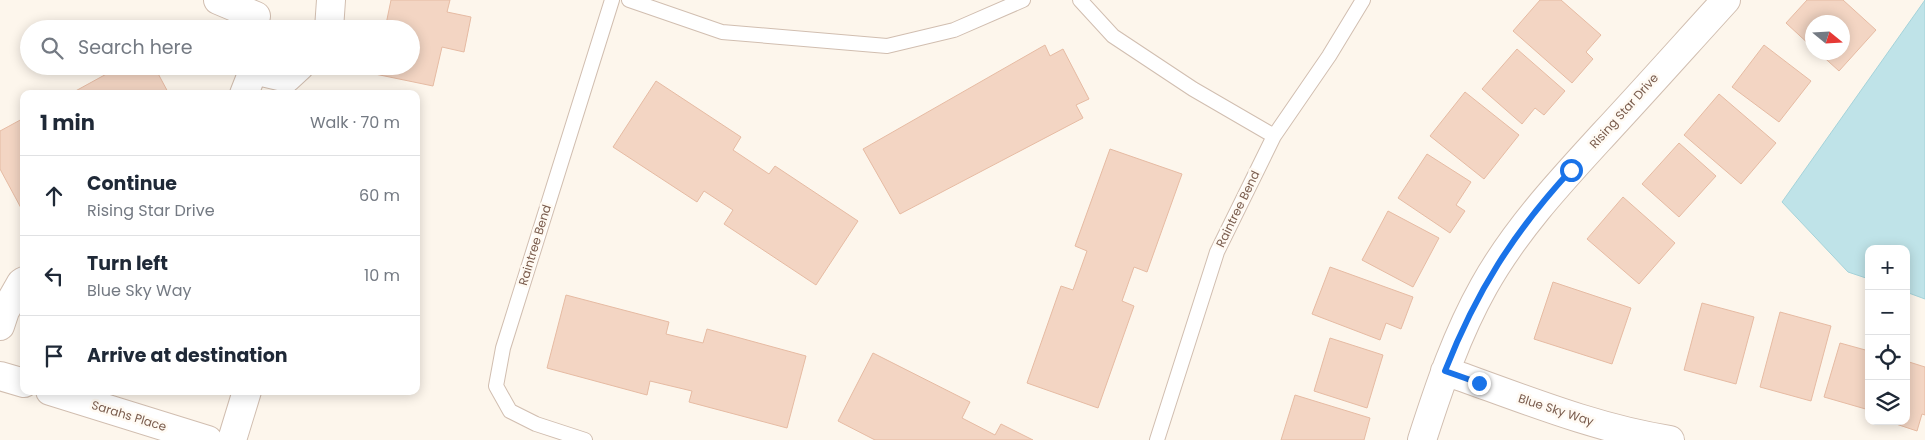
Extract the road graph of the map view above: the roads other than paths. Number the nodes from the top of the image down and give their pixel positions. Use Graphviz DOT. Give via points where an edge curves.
graph roads {
  1 [pos="218,0"];
  2 [pos="331,0"];
  3 [pos="612,0"];
  4 [pos="629,0"];
  5 [pos="1022,0"];
  6 [pos="1080,0"];
  7 [pos="1363,0"];
  8 [pos="1726,0"];
  9 [pos="257,15"];
  10 [pos="330,20"];
  11 [pos="290,75"];
  12 [pos="251,77"];
  13 [pos="1274,136"];
  14 [pos="16,290"];
  15 [pos="0,326"];
  16 [pos="1445,371"];
  17 [pos="0,376"];
  18 [pos="20,382"];
  19 [pos="63,395"];
  20 [pos="247,395"];
  21 [pos="208,440"];
  22 [pos="232,440"];
  23 [pos="585,440"];
  24 [pos="1157,440"];
  25 [pos="1422,440"];
  26 [pos="1670,440"];
  1 -- 9 [label="street"];
  2 -- 10 [label="street"];
  3 -- 23 [label="lane, Raintree Bend" via="503,348 496,386 510,411 536,424"];
  4 -- 5 [label="lane" via="722,32 887,46 954,30"];
  6 -- 13 [label="lane" via="1113,36 1193,89"];
  7 -- 13 [label="lane, Raintree Bend"];
  8 -- 16 [label="street, Rising Star Drive" via="1558,184 1521,230 1484,285"];
  11 -- 12 [label="street" via="287,78"];
  13 -- 24 [label="lane, Raintree Bend" via="1217,252"];
  14 -- 15 [label="street"];
  16 -- 25 [label="street, Rising Star Drive"];
  16 -- 26 [label="street, Blue Sky Way" via="1574,416"];
  17 -- 18 [label="street"];
  19 -- 21 [label="street, Sarahs Place"];
  20 -- 22 [label="street"];
}
